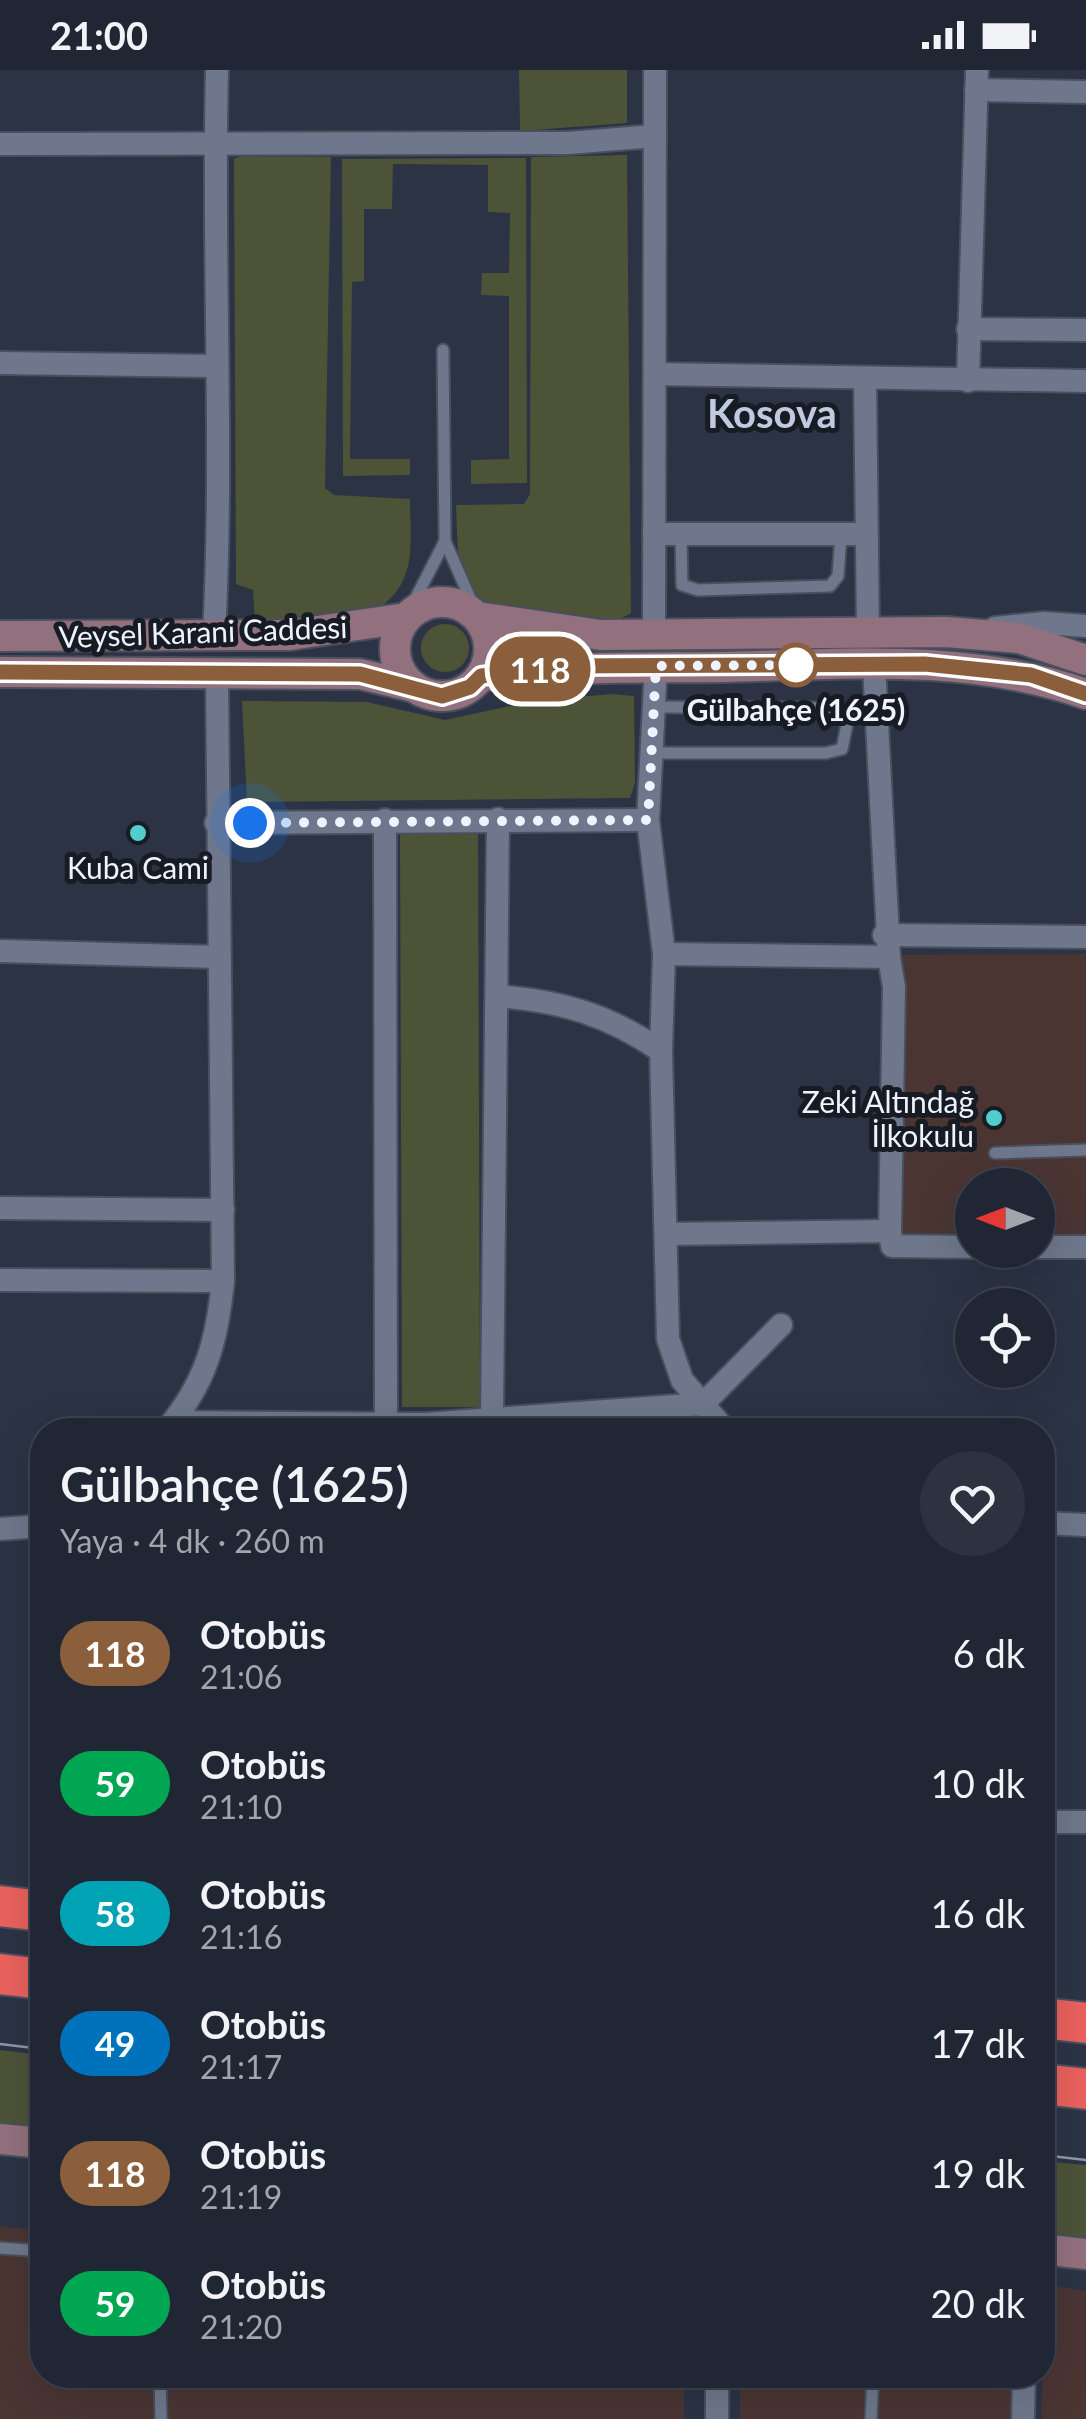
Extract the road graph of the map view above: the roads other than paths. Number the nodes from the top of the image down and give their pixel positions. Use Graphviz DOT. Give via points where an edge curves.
graph roads {
  1 [pos="217,70"];
  2 [pos="654,70"];
  3 [pos="977,80"];
  4 [pos="1086,92"];
  5 [pos="654,136"];
  6 [pos="215,142"];
  7 [pos="0,144"];
  8 [pos="968,329"];
  9 [pos="1086,330"];
  10 [pos="442,350"];
  11 [pos="0,363"];
  12 [pos="216,366"];
  13 [pos="654,374"];
  14 [pos="865,378"];
  15 [pos="968,380"];
  16 [pos="1086,381"];
  17 [pos="680,533"];
  18 [pos="654,534"];
  19 [pos="841,534"];
  20 [pos="866,534"];
  21 [pos="445,541"];
  22 [pos="478,616"];
  23 [pos="406,618"];
  24 [pos="1086,626"];
  25 [pos="868,632"];
  26 [pos="946,632"];
  27 [pos="214,634"];
  28 [pos="0,636"];
  29 [pos="655,651"];
  30 [pos="1086,660"];
  31 [pos="874,664"];
  32 [pos="0,672"];
  33 [pos="216,676"];
  34 [pos="481,676"];
  35 [pos="414,687"];
  36 [pos="1086,694"];
  37 [pos="654,707"];
  38 [pos="652,753"];
  39 [pos="498,818"];
  40 [pos="385,820"];
  41 [pos="648,820"];
  42 [pos="216,823"];
  43 [pos="1086,937"];
  44 [pos="886,946"];
  45 [pos="0,951"];
  46 [pos="664,954"];
  47 [pos="218,957"];
  48 [pos="496,996"];
  49 [pos="661,1051"];
  50 [pos="1086,1150"];
  51 [pos="995,1153"];
  52 [pos="0,1208"];
  53 [pos="223,1210"];
  54 [pos="890,1231"];
  55 [pos="666,1234"];
  56 [pos="955,1247"];
  57 [pos="1055,1247"];
  58 [pos="1086,1247"];
  59 [pos="0,1280"];
  60 [pos="223,1282"];
  61 [pos="781,1325"];
  62 [pos="703,1404"];
  63 [pos="176,1418"];
  64 [pos="386,1418"];
  65 [pos="492,1418"];
  66 [pos="715,1418"];
  67 [pos="1055,1524"];
  68 [pos="1086,1525"];
  69 [pos="30,1527"];
  70 [pos="0,1529"];
  71 [pos="1055,1822"];
  72 [pos="1086,1822"];
  73 [pos="0,1906"];
  74 [pos="30,1910"];
  75 [pos="0,1974"];
  76 [pos="30,1977"];
  77 [pos="1055,2019"];
  78 [pos="1086,2022"];
  79 [pos="1055,2085"];
  80 [pos="1086,2088"];
  81 [pos="0,2139"];
  82 [pos="30,2142"];
  83 [pos="0,2248"];
  84 [pos="30,2250"];
  85 [pos="1055,2250"];
  86 [pos="1086,2254"];
  87 [pos="160,2388"];
  88 [pos="717,2388"];
  89 [pos="872,2388"];
  90 [pos="1024,2388"];
  91 [pos="160,2419"];
  92 [pos="717,2419"];
  93 [pos="871,2419"];
  94 [pos="1023,2419"];
  1 -- 6 [label="street"];
  2 -- 5 [label="street"];
  3 -- 4 [label="street"];
  3 -- 8 [label="street"];
  5 -- 6 [label="street" via="568,143"];
  5 -- 13 [label="street"];
  6 -- 7 [label="street"];
  6 -- 12 [label="street"];
  8 -- 9 [label="street"];
  8 -- 15 [label="street"];
  10 -- 21 [label="lane"];
  11 -- 12 [label="street"];
  12 -- 27 [label="street" via="221,506"];
  13 -- 14 [label="street"];
  13 -- 18 [label="street"];
  14 -- 15 [label="street"];
  14 -- 20 [label="street"];
  15 -- 16 [label="street"];
  17 -- 18 [label="street"];
  17 -- 19 [label="street"];
  17 -- 19 [label="lane" via="682,585 698,590 830,586 838,576"];
  18 -- 29 [label="street"];
  19 -- 20 [label="street"];
  20 -- 25 [label="street"];
  21 -- 22 [label="lane"];
  21 -- 23 [label="lane"];
  22 -- 23 [label="main road" via="433,602"];
  22 -- 29 [label="main road" via="601,635"];
  22 -- 34 [label="main road" via="490,646"];
  23 -- 27 [label="main road, Veysel Karani Caddesi" via="290,634"];
  23 -- 35 [label="main road" via="395,648"];
  24 -- 26 [label="street"];
  25 -- 26 [label="main road"];
  25 -- 29 [label="main road"];
  26 -- 30 [label="main road" via="1019,638"];
  27 -- 28 [label="main road, Veysel Karani Caddesi"];
  29 -- 31 [label="main road"];
  29 -- 34 [label="main road"];
  29 -- 37 [label="street"];
  31 -- 36 [label="main road" via="1031,675"];
  31 -- 44 [label="street"];
  32 -- 33 [label="main road, Veysel Karani Caddesi"];
  33 -- 35 [label="main road, Veysel Karani Caddesi" via="360,674"];
  33 -- 42 [label="street"];
  34 -- 35 [label="main road" via="457,694"];
  37 -- 38 [label="street"];
  37 -- 38 [label="lane" via="834,708 848,719 848,735 842,750 826,753"];
  38 -- 41 [label="street"];
  39 -- 40 [label="street"];
  39 -- 41 [label="street"];
  39 -- 48 [label="street"];
  40 -- 42 [label="street"];
  40 -- 64 [label="street"];
  41 -- 46 [label="street"];
  42 -- 47 [label="street"];
  43 -- 44 [label="street"];
  44 -- 46 [label="street"];
  44 -- 54 [label="street" via="894,987"];
  45 -- 47 [label="street"];
  46 -- 49 [label="street"];
  47 -- 53 [label="street"];
  48 -- 49 [label="street" via="555,1000 627,1028"];
  48 -- 65 [label="street"];
  49 -- 55 [label="street"];
  50 -- 51 [label="lane"];
  52 -- 53 [label="street"];
  53 -- 60 [label="street"];
  54 -- 55 [label="street"];
  54 -- 56 [label="street" via="892,1246"];
  55 -- 62 [label="street" via="668,1339 682,1380"];
  57 -- 58 [label="street"];
  59 -- 60 [label="street"];
  60 -- 63 [label="street" via="217,1340"];
  61 -- 62 [label="street"];
  62 -- 65 [label="street"];
  62 -- 66 [label="street"];
  67 -- 68 [label="street"];
  69 -- 70 [label="street"];
  71 -- 72 [label="street"];
  73 -- 74 [label="highway"];
  75 -- 76 [label="highway"];
  77 -- 78 [label="highway"];
  79 -- 80 [label="highway"];
  81 -- 82 [label="main road"];
  83 -- 84 [label="lane"];
  85 -- 86 [label="main road"];
  87 -- 91 [label="lane"];
  88 -- 92 [label="street"];
  89 -- 93 [label="lane"];
  90 -- 94 [label="street"];
}
